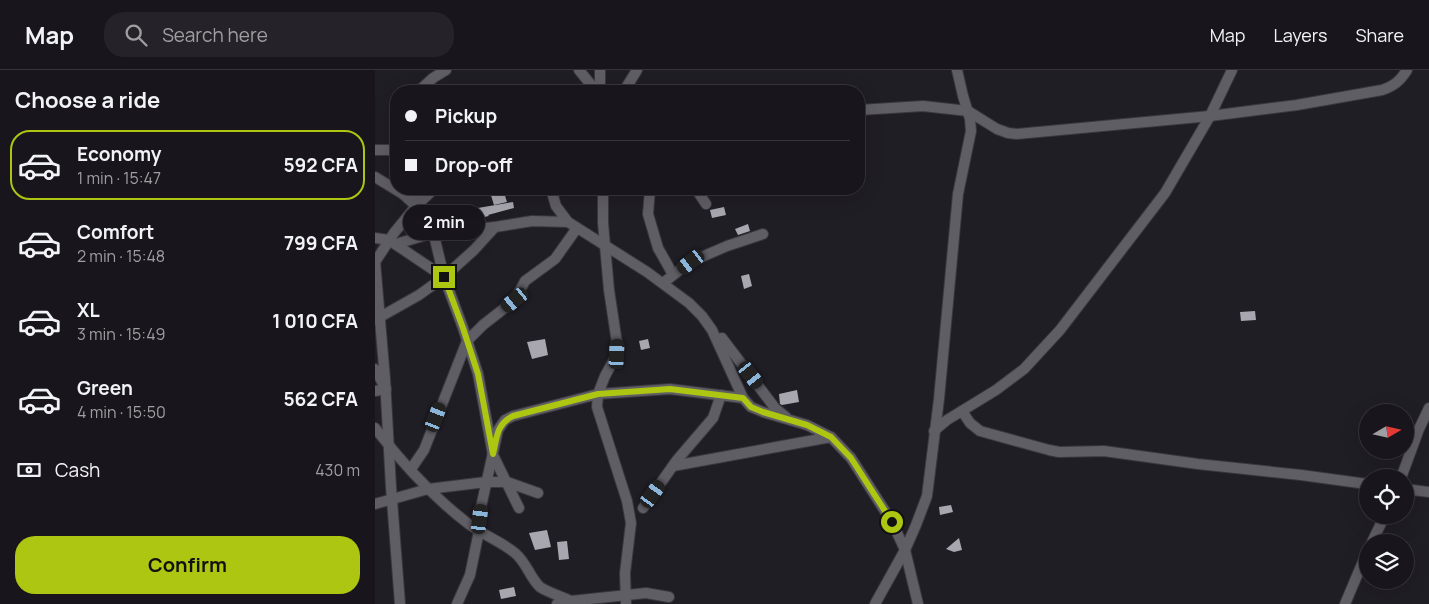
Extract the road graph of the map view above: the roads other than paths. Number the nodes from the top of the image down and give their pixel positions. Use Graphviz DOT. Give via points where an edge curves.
graph roads {
  1 [pos="446,70"];
  2 [pos="579,70"];
  3 [pos="600,70"];
  4 [pos="637,70"];
  5 [pos="957,70"];
  6 [pos="1232,70"];
  7 [pos="1407,70"];
  8 [pos="425,85"];
  9 [pos="591,85"];
  10 [pos="600,85"];
  11 [pos="628,85"];
  12 [pos="865,110"];
  13 [pos="968,111"];
  14 [pos="1210,116"];
  15 [pos="375,150"];
  16 [pos="390,150"];
  17 [pos="375,176"];
  18 [pos="390,186"];
  19 [pos="404,195"];
  20 [pos="418,195"];
  21 [pos="428,195"];
  22 [pos="553,195"];
  23 [pos="603,195"];
  24 [pos="650,195"];
  25 [pos="700,195"];
  26 [pos="706,204"];
  27 [pos="416,206"];
  28 [pos="568,222"];
  29 [pos="495,227"];
  30 [pos="577,228"];
  31 [pos="433,233"];
  32 [pos="763,234"];
  33 [pos="375,238"];
  34 [pos="392,242"];
  35 [pos="605,245"];
  36 [pos="375,261"];
  37 [pos="671,272"];
  38 [pos="444,277"];
  39 [pos="663,283"];
  40 [pos="377,321"];
  41 [pos="722,338"];
  42 [pos="467,341"];
  43 [pos="375,370"];
  44 [pos="380,390"];
  45 [pos="598,394"];
  46 [pos="721,395"];
  47 [pos="743,398"];
  48 [pos="1429,408"];
  49 [pos="962,411"];
  50 [pos="789,419"];
  51 [pos="375,428"];
  52 [pos="934,431"];
  53 [pos="831,437"];
  54 [pos="389,445"];
  55 [pos="493,454"];
  56 [pos="673,466"];
  57 [pos="1404,469"];
  58 [pos="411,470"];
  59 [pos="487,482"];
  60 [pos="507,482"];
  61 [pos="1359,483"];
  62 [pos="428,489"];
  63 [pos="1414,491"];
  64 [pos="1429,492"];
  65 [pos="537,493"];
  66 [pos="392,500"];
  67 [pos="375,504"];
  68 [pos="519,508"];
  69 [pos="643,508"];
  70 [pos="479,531"];
  71 [pos="905,550"];
  72 [pos="1359,571"];
  73 [pos="669,597"];
  74 [pos="625,599"];
  75 [pos="573,602"];
  76 [pos="400,604"];
  77 [pos="457,604"];
  78 [pos="557,604"];
  79 [pos="875,604"];
  80 [pos="918,604"];
  81 [pos="1345,604"];
  1 -- 8 [label="street"];
  2 -- 9 [label="street"];
  3 -- 10 [label="street"];
  4 -- 11 [label="street"];
  5 -- 13 [label="street"];
  6 -- 14 [label="street"];
  7 -- 14 [label="street" via="1393,86 1382,90 1297,106"];
  12 -- 13 [label="street" via="923,106"];
  13 -- 14 [label="street" via="997,129 1017,134"];
  13 -- 52 [label="street" via="971,131 957,194"];
  14 -- 49 [label="street" via="1165,193 1060,330 1023,368"];
  15 -- 16 [label="street"];
  17 -- 18 [label="street"];
  19 -- 27 [label="street"];
  20 -- 27 [label="street"];
  21 -- 27 [label="street"];
  22 -- 28 [label="street" via="556,206"];
  23 -- 35 [label="street"];
  24 -- 37 [label="street" via="648,214"];
  25 -- 26 [label="street"];
  27 -- 31 [label="street" via="427,216"];
  27 -- 34 [label="street"];
  28 -- 29 [label="street" via="532,221"];
  28 -- 30 [label="street"];
  29 -- 31 [label="street"];
  29 -- 38 [label="street"];
  30 -- 35 [label="street"];
  30 -- 42 [label="street" via="555,258 525,280 515,300"];
  31 -- 34 [label="street"];
  31 -- 38 [label="street"];
  32 -- 39 [label="street" via="691,262"];
  33 -- 34 [label="street"];
  34 -- 36 [label="street"];
  34 -- 38 [label="street"];
  35 -- 39 [label="street"];
  35 -- 45 [label="street" via="617,354"];
  36 -- 40 [label="street"];
  38 -- 40 [label="street"];
  38 -- 42 [label="street"];
  39 -- 47 [label="street" via="689,303 712,330"];
  40 -- 44 [label="street"];
  41 -- 50 [label="street" via="775,408"];
  42 -- 55 [label="street" via="478,374"];
  42 -- 58 [label="street" via="424,450"];
  43 -- 44 [label="street"];
  44 -- 54 [label="street"];
  45 -- 46 [label="street" via="670,389"];
  45 -- 55 [label="street" via="505,420 498,430"];
  45 -- 74 [label="street" via="597,407 631,522"];
  46 -- 47 [label="street"];
  46 -- 56 [label="street" via="713,418"];
  47 -- 50 [label="street" via="751,407"];
  48 -- 57 [label="street"];
  49 -- 52 [label="street"];
  49 -- 61 [label="street" via="980,432 1059,452 1104,451"];
  50 -- 53 [label="street"];
  51 -- 54 [label="street"];
  52 -- 71 [label="street" via="927,496"];
  53 -- 56 [label="street"];
  53 -- 71 [label="street" via="851,458 892,522"];
  54 -- 58 [label="street"];
  54 -- 66 [label="street"];
  55 -- 59 [label="street"];
  55 -- 60 [label="street"];
  56 -- 69 [label="street"];
  58 -- 62 [label="street"];
  59 -- 60 [label="street"];
  59 -- 62 [label="street"];
  59 -- 70 [label="street"];
  60 -- 65 [label="street"];
  60 -- 68 [label="street"];
  62 -- 66 [label="street"];
  62 -- 70 [label="street"];
  63 -- 64 [label="street"];
  66 -- 67 [label="street"];
  66 -- 76 [label="street"];
  70 -- 75 [label="street" via="517,554 541,588"];
  70 -- 77 [label="street" via="470,575"];
  71 -- 79 [label="street"];
  71 -- 80 [label="street"];
  72 -- 81 [label="street"];
  73 -- 74 [label="street" via="646,593"];
  74 -- 75 [label="street"];
  75 -- 78 [label="street"];
}
